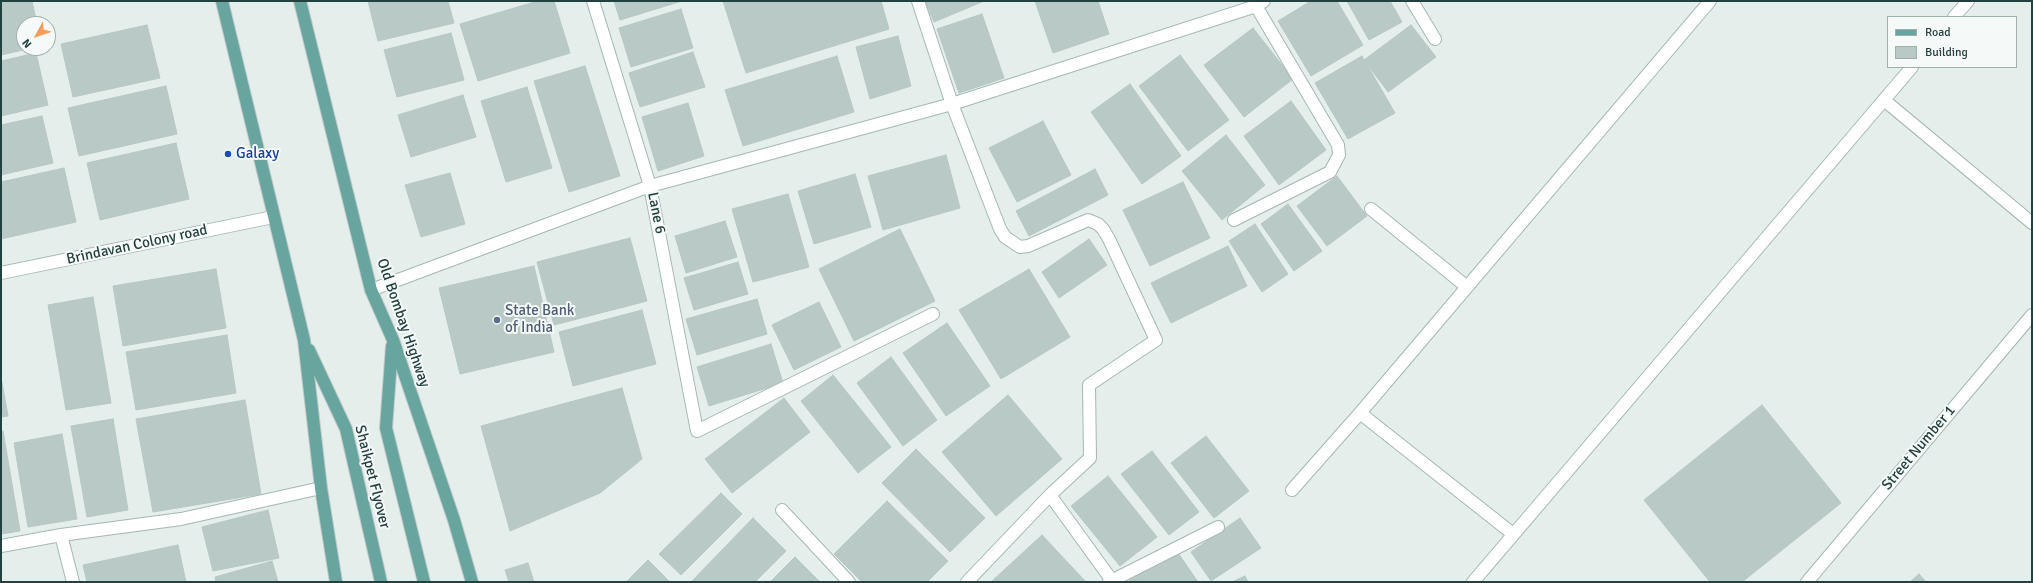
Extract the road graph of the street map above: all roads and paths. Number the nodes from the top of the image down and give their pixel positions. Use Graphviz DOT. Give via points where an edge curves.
graph roads {
  1 [pos="222,1"];
  2 [pos="300,1"];
  3 [pos="593,1"];
  4 [pos="918,1"];
  5 [pos="1412,1"];
  6 [pos="1710,1"];
  7 [pos="1968,1"];
  8 [pos="1260,3"];
  9 [pos="1955,16"];
  10 [pos="1435,39"];
  11 [pos="1911,68"];
  12 [pos="1884,100"];
  13 [pos="952,104"];
  14 [pos="650,186"];
  15 [pos="1371,209"];
  16 [pos="273,217"];
  17 [pos="1234,220"];
  18 [pos="2032,223"];
  19 [pos="1,273"];
  20 [pos="1467,287"];
  21 [pos="371,290"];
  22 [pos="933,314"];
  23 [pos="2032,314"];
  24 [pos="304,340"];
  25 [pos="392,340"];
  26 [pos="1360,412"];
  27 [pos="321,488"];
  28 [pos="1292,490"];
  29 [pos="1050,495"];
  30 [pos="782,510"];
  31 [pos="1218,527"];
  32 [pos="1513,534"];
  33 [pos="62,535"];
  34 [pos="1,546"];
  35 [pos="1111,581"];
  36 [pos="74,582"];
  37 [pos="336,582"];
  38 [pos="381,582"];
  39 [pos="424,582"];
  40 [pos="472,582"];
  41 [pos="849,582"];
  42 [pos="967,582"];
  43 [pos="1473,582"];
  44 [pos="1807,582"];
  1 -- 16 [label="main road"];
  2 -- 21 [label="main road, Old Bombay Highway"];
  3 -- 14 [label="street, Lane 6"];
  4 -- 13 [label="street"];
  5 -- 10 [label="street"];
  6 -- 20 [label="street"];
  7 -- 9 [label="street"];
  8 -- 13 [label="street"];
  8 -- 17 [label="street" via="1338,145 1339,155 1330,172"];
  11 -- 12 [label="street"];
  12 -- 18 [label="street"];
  12 -- 32 [label="street"];
  13 -- 14 [label="street"];
  13 -- 29 [label="street" via="1005,237 1020,247 1028,246 1088,220 1098,224 1109,239 1156,340 1089,385 1090,458"];
  14 -- 21 [label="street"];
  14 -- 22 [label="street, Lane 6" via="697,431"];
  15 -- 20 [label="street"];
  16 -- 19 [label="street, Brindavan Colony road"];
  16 -- 24 [label="main road"];
  20 -- 26 [label="street"];
  21 -- 25 [label="main road, Old Bombay Highway"];
  23 -- 44 [label="street, Street Number 1"];
  24 -- 27 [label="main road"];
  24 -- 38 [label="main road, Shaikpet Flyover" via="346,429"];
  25 -- 39 [label="main road, Shaikpet Flyover" via="386,428"];
  25 -- 40 [label="main road, Old Bombay Highway" via="454,520"];
  26 -- 28 [label="street"];
  26 -- 32 [label="street"];
  27 -- 33 [label="street" via="181,519"];
  27 -- 37 [label="main road"];
  29 -- 35 [label="street"];
  29 -- 42 [label="street"];
  30 -- 41 [label="street"];
  31 -- 35 [label="street"];
  32 -- 43 [label="street"];
  33 -- 34 [label="street"];
  33 -- 36 [label="street"];
}
